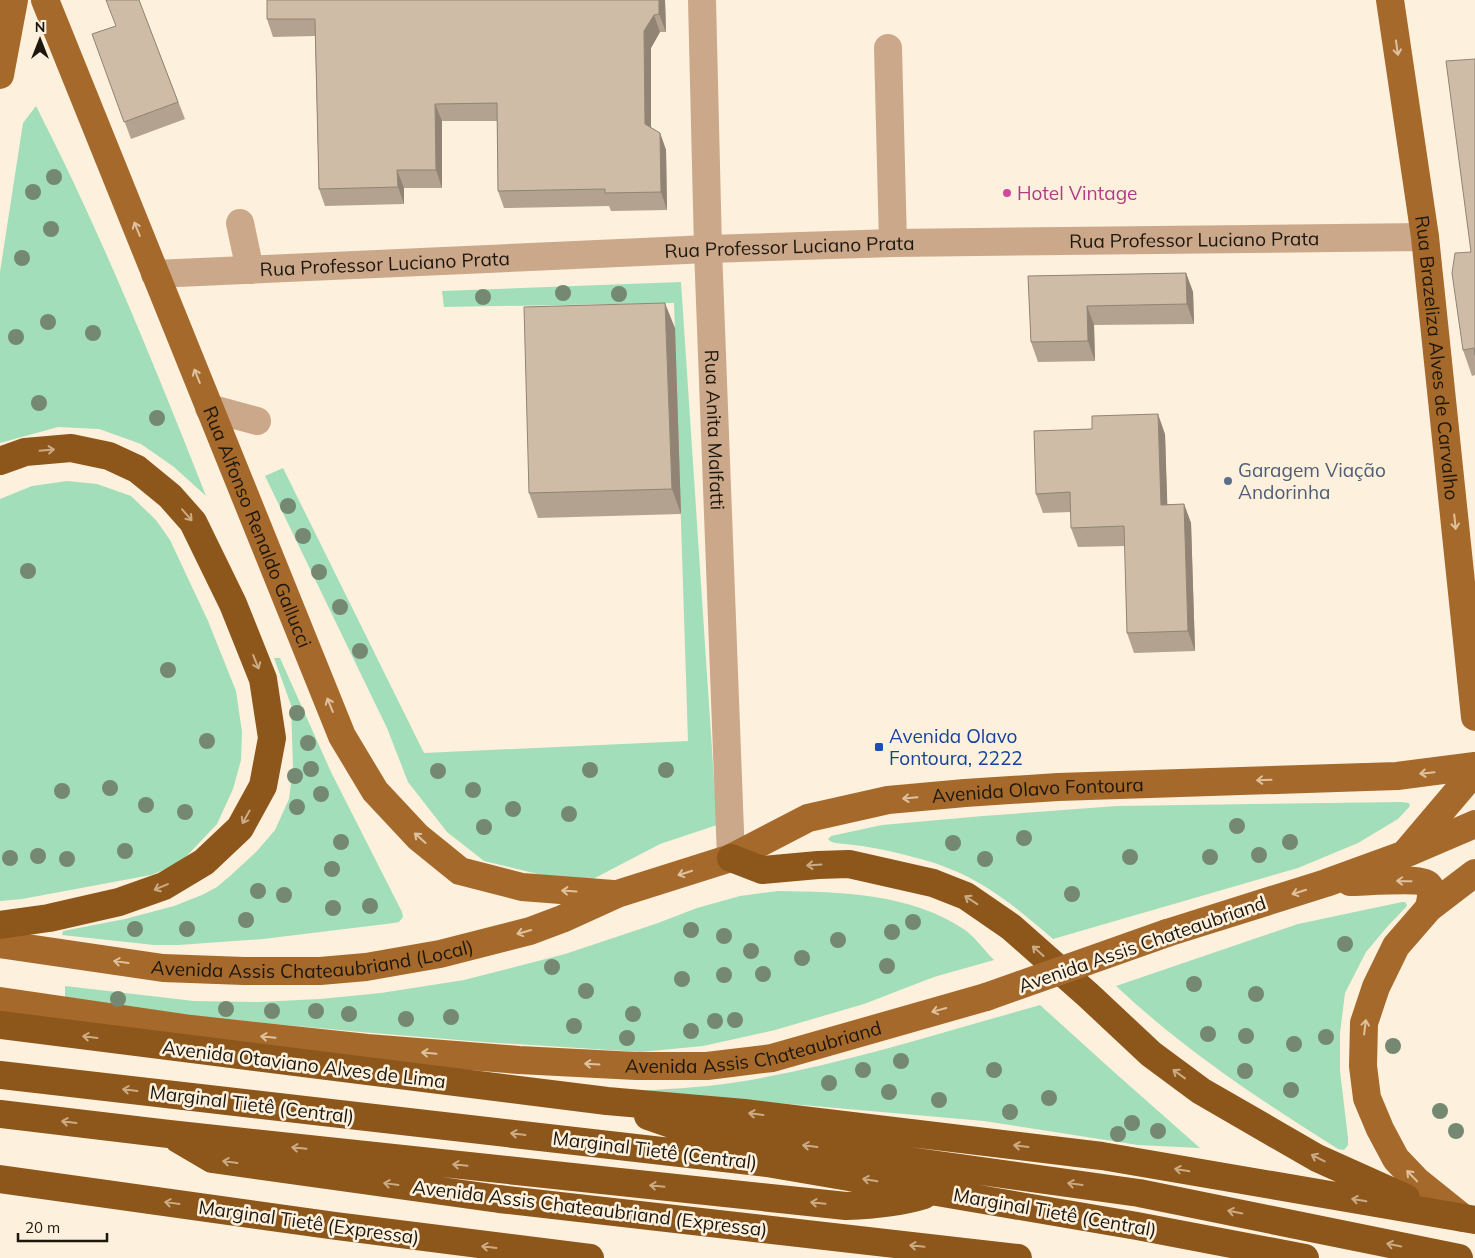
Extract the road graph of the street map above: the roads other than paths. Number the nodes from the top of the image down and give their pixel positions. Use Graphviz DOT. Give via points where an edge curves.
graph roads {
  1 [pos="14,0"];
  2 [pos="45,0"];
  3 [pos="702,0"];
  4 [pos="1390,0"];
  5 [pos="888,48"];
  6 [pos="0,75"];
  7 [pos="240,223"];
  8 [pos="1425,237"];
  9 [pos="893,243"];
  10 [pos="708,249"];
  11 [pos="250,270"];
  12 [pos="155,274"];
  13 [pos="210,408"];
  14 [pos="257,422"];
  15 [pos="0,462"];
  16 [pos="1475,718"];
  17 [pos="1475,766"];
  18 [pos="1475,771"];
  19 [pos="1475,824"];
  20 [pos="1403,856"];
  21 [pos="731,858"];
  22 [pos="1475,873"];
  23 [pos="1326,883"];
  24 [pos="617,894"];
  25 [pos="1429,908"];
  26 [pos="0,925"];
  27 [pos="0,944"];
  28 [pos="0,1000"];
  29 [pos="0,1025"];
  30 [pos="0,1075"];
  31 [pos="608,1102"];
  32 [pos="0,1114"];
  33 [pos="169,1134"];
  34 [pos="0,1179"];
  35 [pos="935,1192"];
  36 [pos="1460,1218"];
  37 [pos="590,1258"];
  38 [pos="1018,1258"];
  39 [pos="1305,1258"];
  40 [pos="1459,1258"];
  1 -- 6 [label="main road"];
  12 -- 2 [label="main road, Rua Alfonso Renaldo Gallucci, one-way"];
  3 -- 10 [label="street, Rua Anita Malfatti"];
  4 -- 8 [label="main road, Rua Brazeliza Alves de Carvalho, one-way"];
  5 -- 9 [label="street"];
  7 -- 11 [label="street"];
  8 -- 9 [label="street, Rua Professor Luciano Prata"];
  8 -- 16 [label="main road, Rua Brazeliza Alves de Carvalho, one-way"];
  9 -- 10 [label="street, Rua Professor Luciano Prata"];
  10 -- 11 [label="street, Rua Professor Luciano Prata"];
  10 -- 21 [label="street, Rua Anita Malfatti"];
  11 -- 12 [label="street, Rua Professor Luciano Prata"];
  13 -- 12 [label="main road, Rua Alfonso Renaldo Gallucci, one-way"];
  13 -- 14 [label="street"];
  24 -- 13 [label="main road, Rua Alfonso Renaldo Gallucci, one-way" via="522,887 460,871 418,837 375,791 342,736"];
  15 -- 26 [label="highway, one-way" via="25,452 71,448 109,456 137,469 170,496 193,522 233,604 263,679 272,738 263,786 240,828 204,862 164,886 119,902"];
  17 -- 21 [label="main road, Avenida Olavo Fontoura, one-way" via="1398,776 1058,787 888,800 808,818"];
  18 -- 20 [label="main road"];
  19 -- 20 [label="main road, Avenida Assis Chateaubriand"];
  20 -- 23 [label="main road, Avenida Assis Chateaubriand"];
  21 -- 24 [label="main road, Avenida Olavo Fontoura, one-way"];
  36 -- 21 [label="highway, one-way" via="1317,1158 1201,1091 1151,1054 1011,927 966,896 933,883 849,864 762,870"];
  22 -- 25 [label="main road"];
  25 -- 23 [label="main road, one-way" via="1432,894 1425,882"];
  23 -- 28 [label="main road, Avenida Assis Chateaubriand, one-way, bridge" via="1167,933 986,997 772,1058 707,1066 519,1060 367,1048 191,1029"];
  24 -- 27 [label="main road, Avenida Assis Chateaubriand (Local), one-way" via="530,931 440,954 320,971 163,968"];
  36 -- 25 [label="main road, one-way" via="1416,1181 1396,1159 1368,1098 1362,1066 1364,1023 1376,987 1396,946"];
  31 -- 29 [label="highway, Avenida Otaviano Alves de Lima, one-way"];
  35 -- 30 [label="highway, Marginal Tietê (Central), one-way" via="767,1163"];
  36 -- 31 [label="highway, Avenida Assis Chateaubriand, one-way" via="1102,1156 744,1113"];
  40 -- 31 [label="highway, one-way" via="1139,1193 708,1132 674,1125"];
  33 -- 32 [label="highway, one-way"];
  35 -- 33 [label="highway, one-way" via="883,1204 846,1206"];
  38 -- 33 [label="highway, Avenida Assis Chateaubriand (Expressa), one-way" via="498,1199 212,1159"];
  37 -- 34 [label="highway, Marginal Tietê (Expressa), one-way"];
  35 -- 39 [label="highway, Marginal Tietê (Central)"];
}
